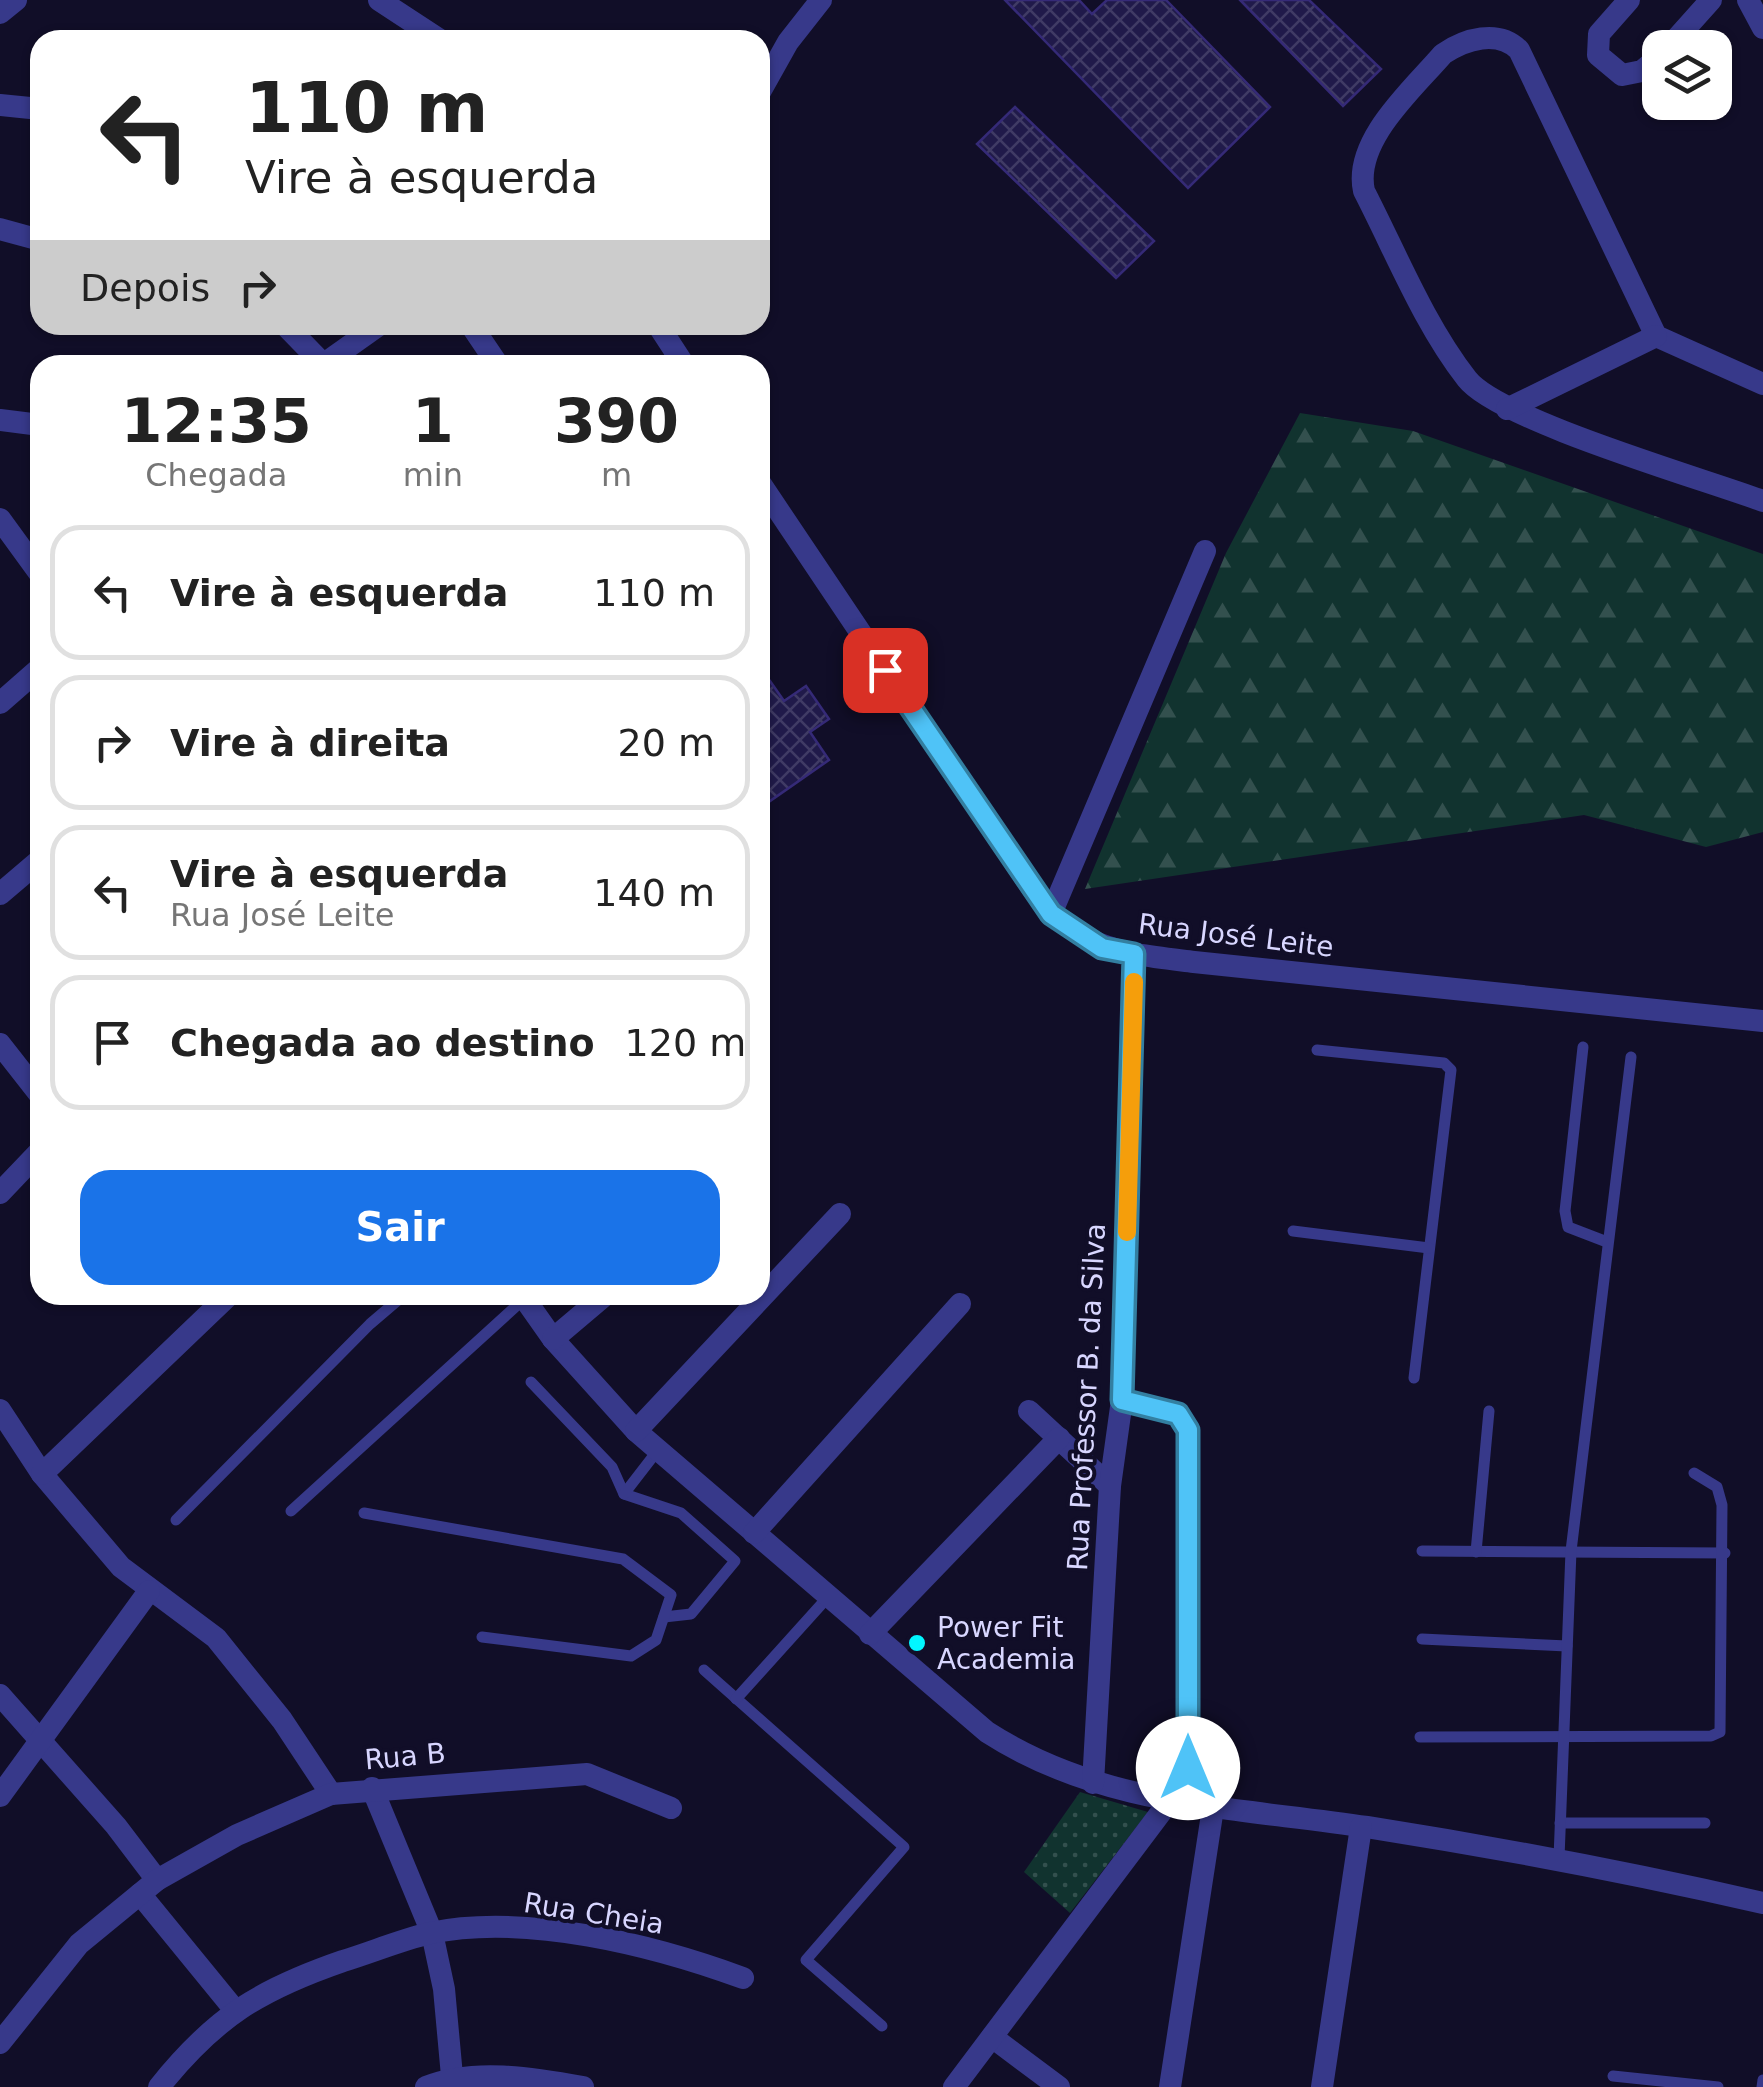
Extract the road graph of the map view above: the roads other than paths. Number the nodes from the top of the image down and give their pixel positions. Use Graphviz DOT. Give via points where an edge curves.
graph roads {
  1 [pos="16,0"];
  2 [pos="379,0"];
  3 [pos="822,0"];
  4 [pos="1629,0"];
  5 [pos="1711,0"];
  6 [pos="1748,0"];
  7 [pos="0,12"];
  8 [pos="1763,28"];
  9 [pos="425,30"];
  10 [pos="1684,30"];
  11 [pos="1642,71"];
  12 [pos="770,74"];
  13 [pos="0,105"];
  14 [pos="30,109"];
  15 [pos="0,229"];
  16 [pos="30,237"];
  17 [pos="295,335"];
  18 [pos="365,335"];
  19 [pos="1656,336"];
  20 [pos="314,355"];
  21 [pos="338,355"];
  22 [pos="1763,384"];
  23 [pos="1506,410"];
  24 [pos="0,420"];
  25 [pos="30,424"];
  26 [pos="770,498"];
  27 [pos="1763,501"];
  28 [pos="1,521"];
  29 [pos="1205,550"];
  30 [pos="30,560"];
  31 [pos="30,677"];
  32 [pos="0,703"];
  33 [pos="30,868"];
  34 [pos="0,894"];
  35 [pos="1051,914"];
  36 [pos="1134,954"];
  37 [pos="1763,1020"];
  38 [pos="0,1044"];
  39 [pos="1583,1048"];
  40 [pos="1317,1050"];
  41 [pos="1631,1057"];
  42 [pos="30,1083"];
  43 [pos="30,1162"];
  44 [pos="0,1192"];
  45 [pos="840,1214"];
  46 [pos="1293,1231"];
  47 [pos="1607,1242"];
  48 [pos="1430,1248"];
  49 [pos="770,1288"];
  50 [pos="960,1304"];
  51 [pos="219,1305"];
  52 [pos="392,1305"];
  53 [pos="514,1305"];
  54 [pos="529,1305"];
  55 [pos="593,1305"];
  56 [pos="754,1305"];
  57 [pos="553,1339"];
  58 [pos="1414,1378"];
  59 [pos="532,1382"];
  60 [pos="1122,1400"];
  61 [pos="0,1410"];
  62 [pos="1028,1411"];
  63 [pos="1489,1411"];
  64 [pos="636,1431"];
  65 [pos="1059,1438"];
  66 [pos="658,1450"];
  67 [pos="1694,1473"];
  68 [pos="42,1474"];
  69 [pos="1110,1486"];
  70 [pos="624,1494"];
  71 [pos="291,1511"];
  72 [pos="364,1513"];
  73 [pos="176,1520"];
  74 [pos="754,1533"];
  75 [pos="1422,1551"];
  76 [pos="1571,1551"];
  77 [pos="1476,1552"];
  78 [pos="1725,1553"];
  79 [pos="150,1591"];
  80 [pos="828,1597"];
  81 [pos="664,1617"];
  82 [pos="870,1634"];
  83 [pos="482,1637"];
  84 [pos="1422,1639"];
  85 [pos="1567,1646"];
  86 [pos="704,1670"];
  87 [pos="0,1695"];
  88 [pos="736,1699"];
  89 [pos="1420,1737"];
  90 [pos="1564,1738"];
  91 [pos="40,1745"];
  92 [pos="1093,1784"];
  93 [pos="372,1788"];
  94 [pos="331,1794"];
  95 [pos="0,1796"];
  96 [pos="1178,1804"];
  97 [pos="671,1808"];
  98 [pos="1213,1808"];
  99 [pos="1560,1823"];
  100 [pos="1705,1823"];
  101 [pos="1361,1826"];
  102 [pos="1559,1858"];
  103 [pos="149,1887"];
  104 [pos="1763,1903"];
  105 [pos="432,1933"];
  106 [pos="743,1978"];
  107 [pos="234,2009"];
  108 [pos="882,2026"];
  109 [pos="992,2037"];
  110 [pos="0,2043"];
  111 [pos="452,2076"];
  112 [pos="1614,2076"];
  113 [pos="158,2087"];
  114 [pos="426,2087"];
  115 [pos="583,2087"];
  116 [pos="954,2087"];
  117 [pos="1059,2087"];
  118 [pos="1170,2087"];
  119 [pos="1322,2087"];
  120 [pos="1718,2087"];
  1 -- 7 [label="street"];
  2 -- 9 [label="street"];
  3 -- 12 [label="street"];
  4 -- 11 [label="street" via="1599,34 1598,54 1622,75"];
  5 -- 10 [label="street"];
  6 -- 8 [label="street"];
  13 -- 14 [label="street"];
  15 -- 16 [label="street"];
  17 -- 20 [label="street"];
  18 -- 21 [label="street"];
  19 -- 22 [label="street"];
  19 -- 23 [label="street"];
  19 -- 23 [label="street" via="1519,50 1494,37 1458,44 1373,142 1360,175 1467,379"];
  23 -- 27 [label="street"];
  24 -- 25 [label="street"];
  26 -- 35 [label="street, Rua José Leite"];
  28 -- 30 [label="street"];
  29 -- 35 [label="street"];
  31 -- 32 [label="street"];
  33 -- 34 [label="street"];
  35 -- 36 [label="street, Rua José Leite" via="1102,948"];
  36 -- 37 [label="street, Rua José Leite"];
  36 -- 60 [label="street, Rua Professor B. da Silva"];
  38 -- 42 [label="street"];
  39 -- 47 [label="lane" via="1566,1211 1568,1227"];
  40 -- 48 [label="lane" via="1444,1063 1451,1070"];
  41 -- 47 [label="lane"];
  43 -- 44 [label="street"];
  45 -- 49 [label="street"];
  46 -- 48 [label="lane"];
  47 -- 76 [label="lane"];
  48 -- 58 [label="lane"];
  50 -- 74 [label="street"];
  51 -- 68 [label="street"];
  52 -- 73 [label="lane"];
  53 -- 71 [label="lane"];
  54 -- 57 [label="street"];
  55 -- 57 [label="street"];
  56 -- 64 [label="street"];
  57 -- 64 [label="street"];
  59 -- 70 [label="lane" via="612,1467"];
  60 -- 69 [label="street, Rua Professor B. da Silva"];
  60 -- 96 [label="street" via="1178,1414 1188,1430"];
  61 -- 68 [label="street"];
  62 -- 65 [label="street"];
  63 -- 77 [label="lane"];
  64 -- 66 [label="street"];
  65 -- 69 [label="street"];
  65 -- 82 [label="street"];
  66 -- 70 [label="lane"];
  66 -- 74 [label="street"];
  67 -- 78 [label="lane" via="1720,1492"];
  68 -- 79 [label="street"];
  69 -- 92 [label="street, Rua Professor B. da Silva"];
  70 -- 81 [label="lane" via="681,1513 735,1561 691,1614"];
  72 -- 81 [label="lane" via="623,1559 671,1595"];
  74 -- 80 [label="street"];
  75 -- 77 [label="lane"];
  76 -- 77 [label="lane"];
  76 -- 78 [label="lane"];
  76 -- 85 [label="lane"];
  78 -- 90 [label="lane" via="1720,1732"];
  79 -- 91 [label="street"];
  79 -- 94 [label="street" via="216,1638"];
  80 -- 82 [label="street"];
  80 -- 88 [label="lane"];
  81 -- 83 [label="lane" via="656,1640 631,1656"];
  82 -- 92 [label="street" via="987,1732"];
  84 -- 85 [label="lane"];
  85 -- 90 [label="lane"];
  86 -- 88 [label="lane"];
  87 -- 91 [label="street"];
  88 -- 108 [label="lane" via="904,1847 806,1960"];
  89 -- 90 [label="lane"];
  90 -- 99 [label="lane"];
  91 -- 95 [label="street"];
  91 -- 103 [label="street" via="116,1826"];
  92 -- 96 [label="street"];
  93 -- 94 [label="street, Rua B"];
  93 -- 97 [label="street, Rua B" via="587,1774"];
  93 -- 105 [label="street"];
  94 -- 103 [label="street, Rua B" via="238,1835"];
  96 -- 98 [label="street"];
  96 -- 109 [label="street"];
  98 -- 101 [label="street"];
  98 -- 118 [label="street"];
  99 -- 100 [label="lane"];
  99 -- 102 [label="lane"];
  101 -- 102 [label="street"];
  101 -- 119 [label="street"];
  102 -- 104 [label="street"];
  103 -- 107 [label="street"];
  103 -- 110 [label="street, Rua B" via="79,1944"];
  105 -- 106 [label="street, Rua Cheia" via="565,1933"];
  105 -- 107 [label="street, Rua Cheia" via="290,1980"];
  105 -- 111 [label="street"];
  107 -- 113 [label="street, Rua Cheia"];
  109 -- 116 [label="street"];
  109 -- 117 [label="street"];
  111 -- 114 [label="street"];
  111 -- 115 [label="street"];
  112 -- 120 [label="lane"];
}
